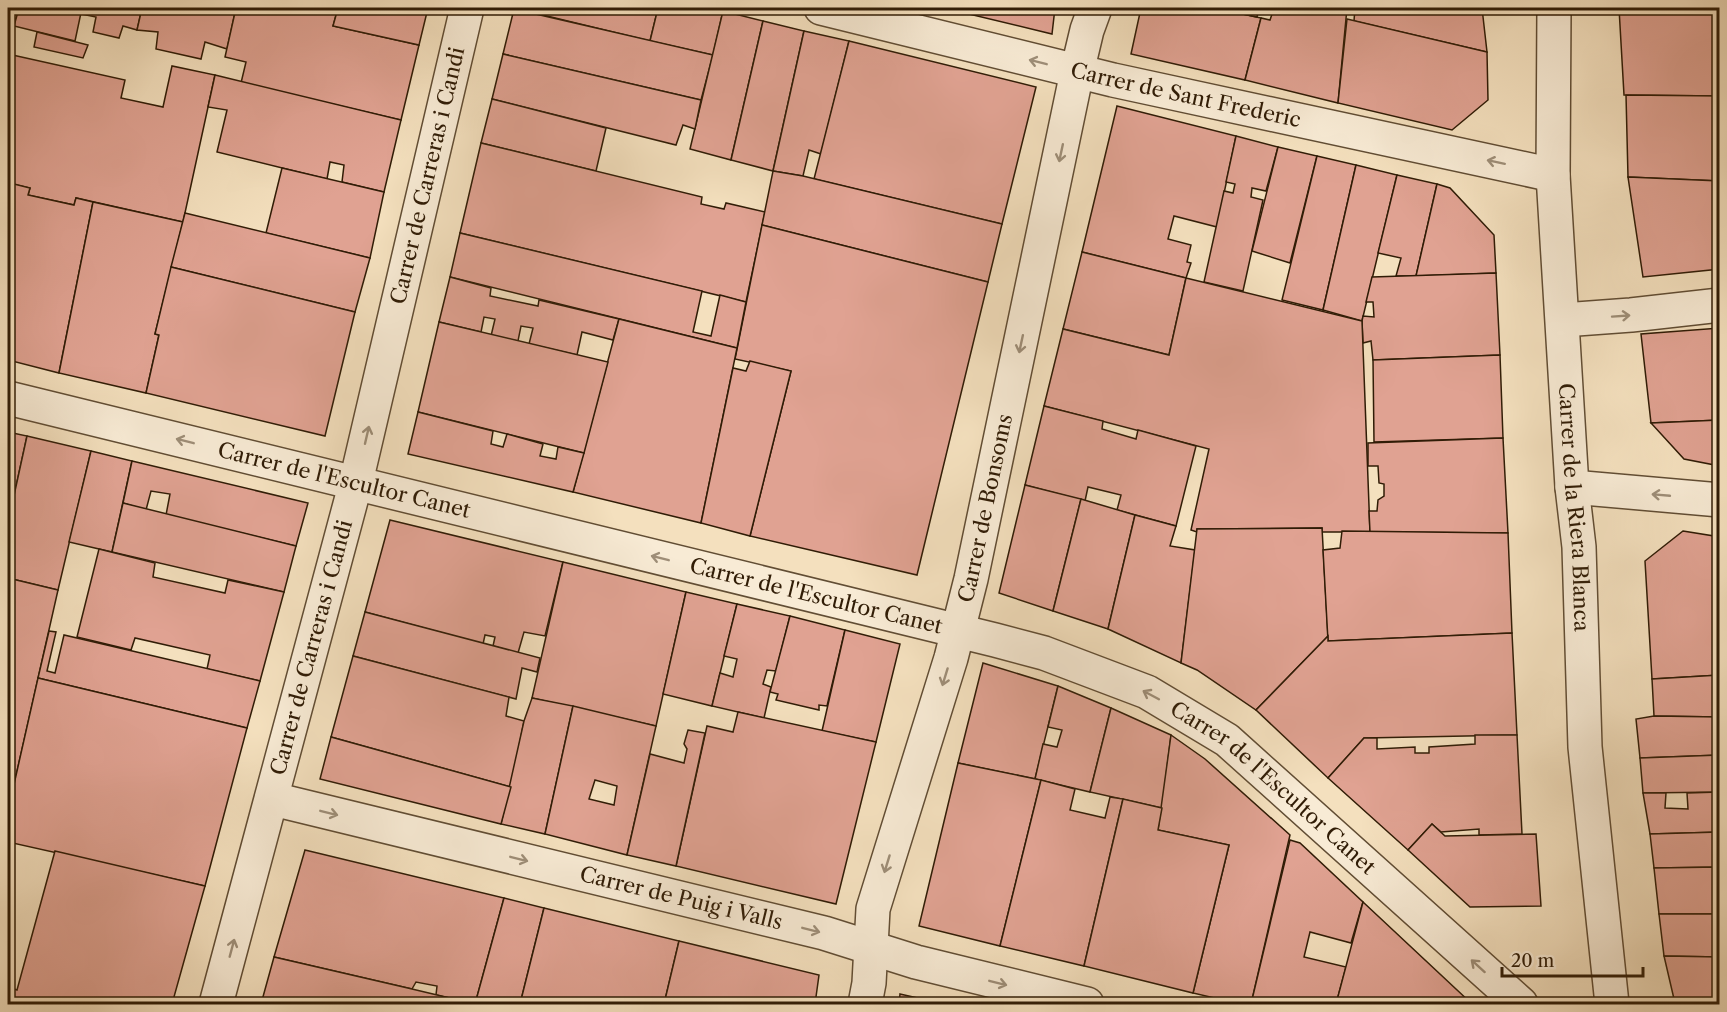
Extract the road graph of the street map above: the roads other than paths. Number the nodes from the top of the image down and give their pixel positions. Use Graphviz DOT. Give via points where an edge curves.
graph roads {
  1 [pos="467,8"];
  2 [pos="821,8"];
  3 [pos="1095,8"];
  4 [pos="1554,8"];
  5 [pos="1077,72"];
  6 [pos="1553,175"];
  7 [pos="1719,306"];
  8 [pos="1563,320"];
  9 [pos="8,398"];
  10 [pos="356,482"];
  11 [pos="1572,487"];
  12 [pos="1719,500"];
  13 [pos="958,632"];
  14 [pos="273,799"];
  15 [pos="870,947"];
  16 [pos="216,1005"];
  17 [pos="865,1005"];
  18 [pos="1087,1005"];
  19 [pos="1521,1005"];
  20 [pos="1612,1005"];
  10 -- 1 [label="street, Carrer de Carreras i Candi, one-way"];
  5 -- 2 [label="street, Carrer de Sant Frederic, one-way"];
  3 -- 5 [label="street, Carrer de Bonsoms"];
  4 -- 6 [label="street, Carrer de la Riera Blanca"];
  6 -- 5 [label="street, Carrer de Sant Frederic, one-way"];
  5 -- 13 [label="street, Carrer de Bonsoms, one-way"];
  6 -- 8 [label="street, Carrer de la Riera Blanca"];
  8 -- 7 [label="street, one-way"];
  8 -- 11 [label="street, Carrer de la Riera Blanca"];
  10 -- 9 [label="street, Carrer de l'Escultor Canet, one-way"];
  13 -- 10 [label="street, Carrer de l'Escultor Canet, one-way"];
  10 -- 14 [label="street, Carrer de Carreras i Candi"];
  12 -- 11 [label="street, one-way"];
  11 -- 20 [label="street, Carrer de la Riera Blanca" via="1579,547 1585,747"];
  13 -- 15 [label="street, Carrer de Bonsoms, one-way" via="873,909"];
  19 -- 13 [label="street, Carrer de l'Escultor Canet, one-way" via="1227,740 1147,692 1044,653"];
  14 -- 15 [label="street, Carrer de Puig i Valls, one-way"];
  16 -- 14 [label="street, Carrer de Carreras i Candi, one-way"];
  15 -- 17 [label="street, Carrer de Bonsoms"];
  15 -- 18 [label="street, Carrer de Puig i Valls, one-way"];
}
